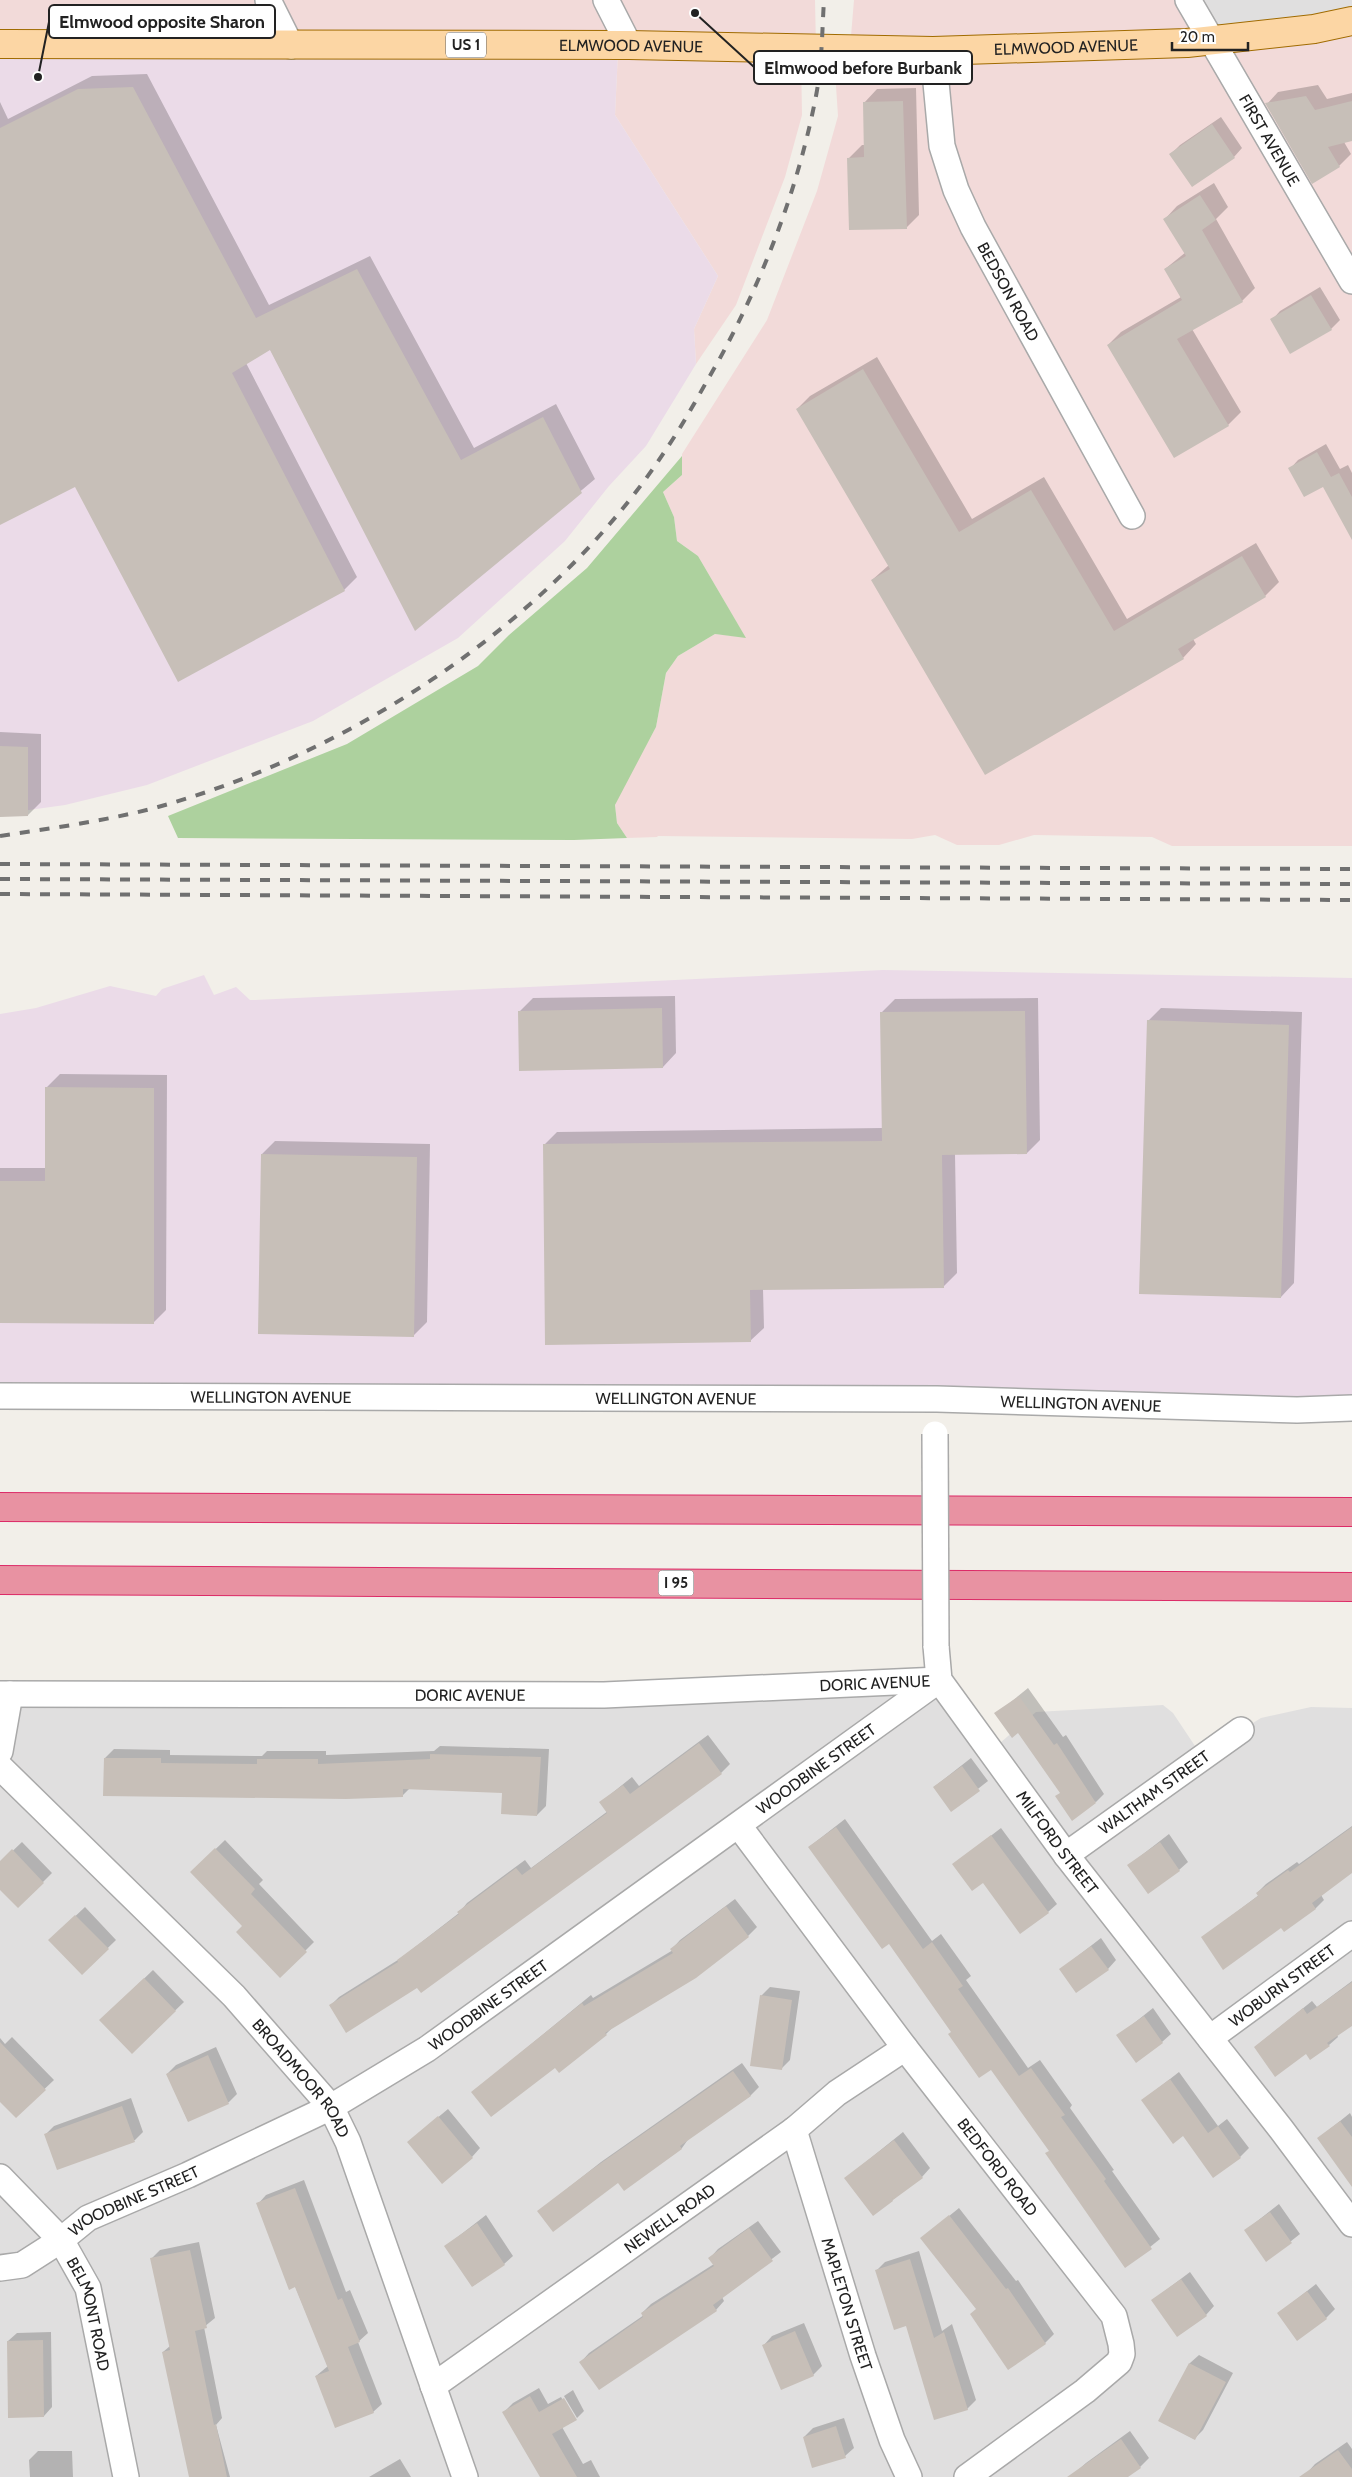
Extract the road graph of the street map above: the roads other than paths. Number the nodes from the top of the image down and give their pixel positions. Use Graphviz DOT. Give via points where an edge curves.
graph roads {
  1 [pos="268,0"];
  2 [pos="606,0"];
  3 [pos="1188,0"];
  4 [pos="1352,21"];
  5 [pos="1211,39"];
  6 [pos="0,44"];
  7 [pos="630,45"];
  8 [pos="291,46"];
  9 [pos="933,51"];
  10 [pos="1352,281"];
  11 [pos="1132,516"];
  12 [pos="0,1396"];
  13 [pos="937,1399"];
  14 [pos="1352,1408"];
  15 [pos="0,1507"];
  16 [pos="1352,1512"];
  17 [pos="0,1580"];
  18 [pos="1352,1587"];
  19 [pos="939,1680"];
  20 [pos="5,1694"];
  21 [pos="1241,1730"];
  22 [pos="0,1751"];
  23 [pos="0,1767"];
  24 [pos="739,1826"];
  25 [pos="1066,1855"];
  26 [pos="1352,1934"];
  27 [pos="1210,2038"];
  28 [pos="905,2048"];
  29 [pos="331,2107"];
  30 [pos="794,2130"];
  31 [pos="0,2176"];
  32 [pos="1351,2221"];
  33 [pos="60,2240"];
  34 [pos="0,2268"];
  35 [pos="434,2386"];
  36 [pos="126,2477"];
  37 [pos="465,2477"];
  38 [pos="909,2477"];
  39 [pos="968,2477"];
  1 -- 8 [label="street"];
  2 -- 7 [label="street"];
  3 -- 5 [label="street, FIRST AVENUE"];
  4 -- 5 [label="main road, ELMWOOD AVENUE / US 1" via="1314,29"];
  5 -- 9 [label="main road, ELMWOOD AVENUE / US 1" via="1187,43"];
  5 -- 10 [label="street, FIRST AVENUE"];
  6 -- 8 [label="main road, ELMWOOD AVENUE / US 1"];
  7 -- 8 [label="main road, ELMWOOD AVENUE / US 1"];
  7 -- 9 [label="main road, ELMWOOD AVENUE / US 1"];
  9 -- 11 [label="street, BEDSON ROAD" via="942,146 956,190 973,227"];
  12 -- 13 [label="street, WELLINGTON AVENUE"];
  13 -- 14 [label="street, WELLINGTON AVENUE" via="1297,1410"];
  13 -- 19 [label="street, bridge" via="936,1646"];
  15 -- 16 [label="highway"];
  17 -- 18 [label="highway, I 95"];
  19 -- 20 [label="street, DORIC AVENUE" via="604,1695"];
  19 -- 24 [label="street, WOODBINE STREET" via="744,1818"];
  19 -- 25 [label="street, MILFORD STREET"];
  20 -- 22 [label="street"];
  21 -- 25 [label="street, WALTHAM STREET"];
  23 -- 29 [label="street, BROADMOOR ROAD" via="234,1996"];
  24 -- 28 [label="street, BEDFORD ROAD"];
  24 -- 29 [label="street, WOODBINE STREET" via="427,2049"];
  25 -- 27 [label="street, MILFORD STREET"];
  26 -- 27 [label="street, WOBURN STREET"];
  27 -- 32 [label="street, MILFORD STREET"];
  28 -- 30 [label="street, NEWELL ROAD" via="837,2093"];
  28 -- 39 [label="street, BEDFORD ROAD" via="1106,2303 1114,2316 1121,2344 1122,2354 1112,2369"];
  29 -- 33 [label="street, WOODBINE STREET" via="88,2218"];
  29 -- 35 [label="street, BROADMOOR ROAD" via="348,2142"];
  30 -- 35 [label="street, NEWELL ROAD"];
  30 -- 38 [label="street, MAPLETON STREET" via="862,2356"];
  31 -- 33 [label="street, BELMONT ROAD"];
  33 -- 34 [label="street, WOODBINE STREET" via="22,2265"];
  33 -- 36 [label="street, BELMONT ROAD" via="88,2288"];
  35 -- 37 [label="street, BROADMOOR ROAD"];
}
